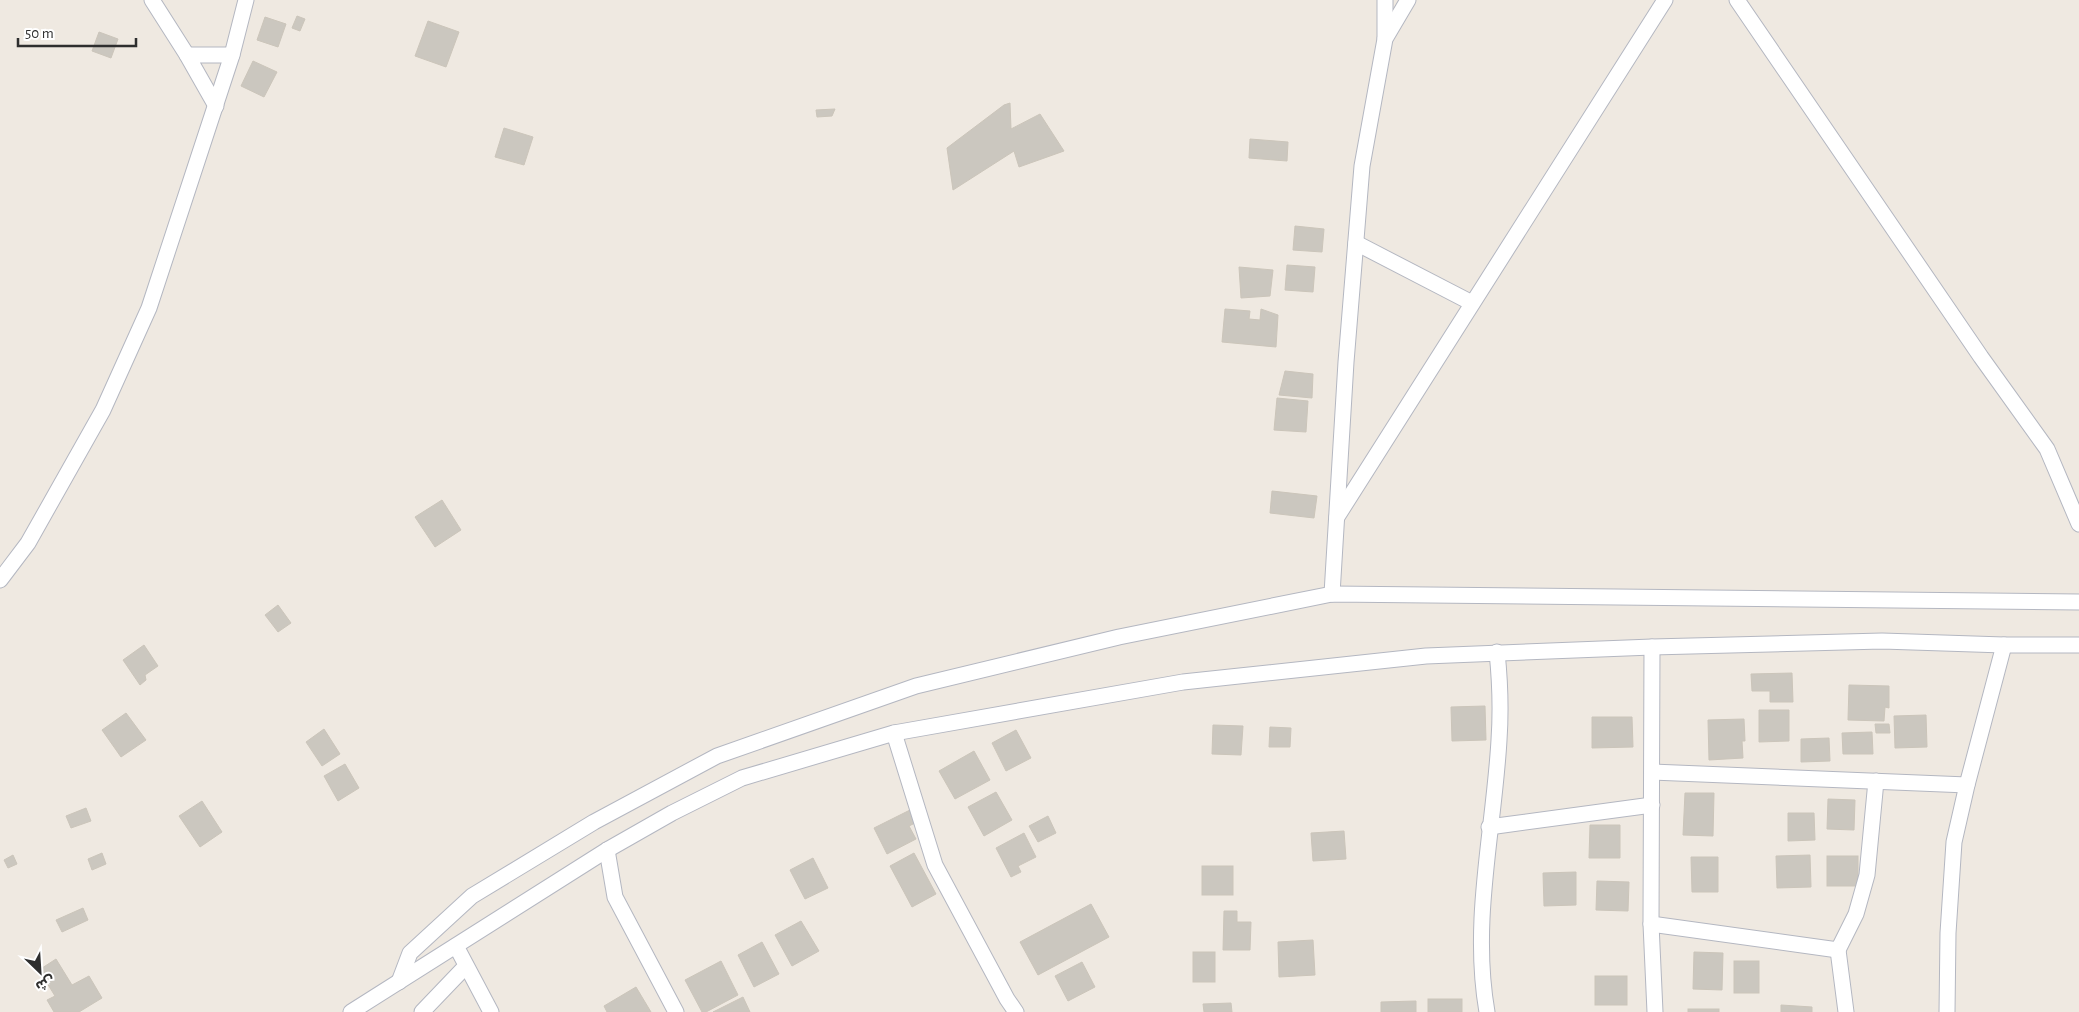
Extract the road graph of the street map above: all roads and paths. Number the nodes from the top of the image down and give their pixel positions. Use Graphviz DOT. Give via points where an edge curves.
graph roads {
  1 [pos="152,0"];
  2 [pos="246,0"];
  3 [pos="1385,0"];
  4 [pos="1408,0"];
  5 [pos="1664,0"];
  6 [pos="1737,0"];
  7 [pos="1385,39"];
  8 [pos="232,54"];
  9 [pos="187,55"];
  10 [pos="216,106"];
  11 [pos="1356,243"];
  12 [pos="1472,303"];
  13 [pos="1336,516"];
  14 [pos="2079,524"];
  15 [pos="0,580"];
  16 [pos="1332,594"];
  17 [pos="2079,602"];
  18 [pos="2004,645"];
  19 [pos="2079,645"];
  20 [pos="1652,647"];
  21 [pos="1497,652"];
  22 [pos="894,733"];
  23 [pos="1652,772"];
  24 [pos="1876,781"];
  25 [pos="1967,785"];
  26 [pos="1652,805"];
  27 [pos="1489,827"];
  28 [pos="607,850"];
  29 [pos="1651,924"];
  30 [pos="456,946"];
  31 [pos="1838,950"];
  32 [pos="466,966"];
  33 [pos="399,982"];
  34 [pos="351,1012"];
  35 [pos="422,1012"];
  36 [pos="490,1012"];
  37 [pos="676,1012"];
  38 [pos="1016,1012"];
  39 [pos="1488,1012"];
  40 [pos="1655,1012"];
  41 [pos="1846,1012"];
  42 [pos="1947,1012"];
  1 -- 9 [label="street"];
  2 -- 8 [label="street"];
  3 -- 7 [label="street"];
  4 -- 7 [label="street"];
  5 -- 12 [label="street"];
  6 -- 14 [label="street" via="2046,449"];
  7 -- 11 [label="street" via="1362,166"];
  8 -- 9 [label="street"];
  8 -- 10 [label="street"];
  9 -- 10 [label="street"];
  10 -- 15 [label="street" via="146,316 103,410 28,543"];
  11 -- 12 [label="street"];
  11 -- 13 [label="street"];
  12 -- 13 [label="street"];
  13 -- 16 [label="street"];
  16 -- 17 [label="street"];
  16 -- 33 [label="street" via="1120,637 916,686 718,756 594,822 472,896 410,952"];
  18 -- 19 [label="street"];
  18 -- 20 [label="street" via="1882,641"];
  18 -- 25 [label="street"];
  20 -- 21 [label="street"];
  20 -- 23 [label="street"];
  21 -- 22 [label="street" via="1426,656 1183,682"];
  21 -- 27 [label="street" via="1499,739"];
  22 -- 28 [label="street" via="742,778"];
  22 -- 38 [label="street" via="935,865"];
  23 -- 24 [label="street"];
  23 -- 26 [label="street"];
  24 -- 25 [label="street"];
  24 -- 31 [label="street" via="1867,875 1856,914"];
  25 -- 42 [label="street" via="1954,842"];
  26 -- 27 [label="street"];
  26 -- 29 [label="street"];
  27 -- 39 [label="street" via="1481,926"];
  28 -- 30 [label="street"];
  28 -- 37 [label="street" via="615,897"];
  29 -- 31 [label="street"];
  29 -- 40 [label="street"];
  30 -- 32 [label="street"];
  30 -- 33 [label="street"];
  31 -- 41 [label="street"];
  32 -- 35 [label="street"];
  32 -- 36 [label="street"];
  33 -- 34 [label="street"];
}
